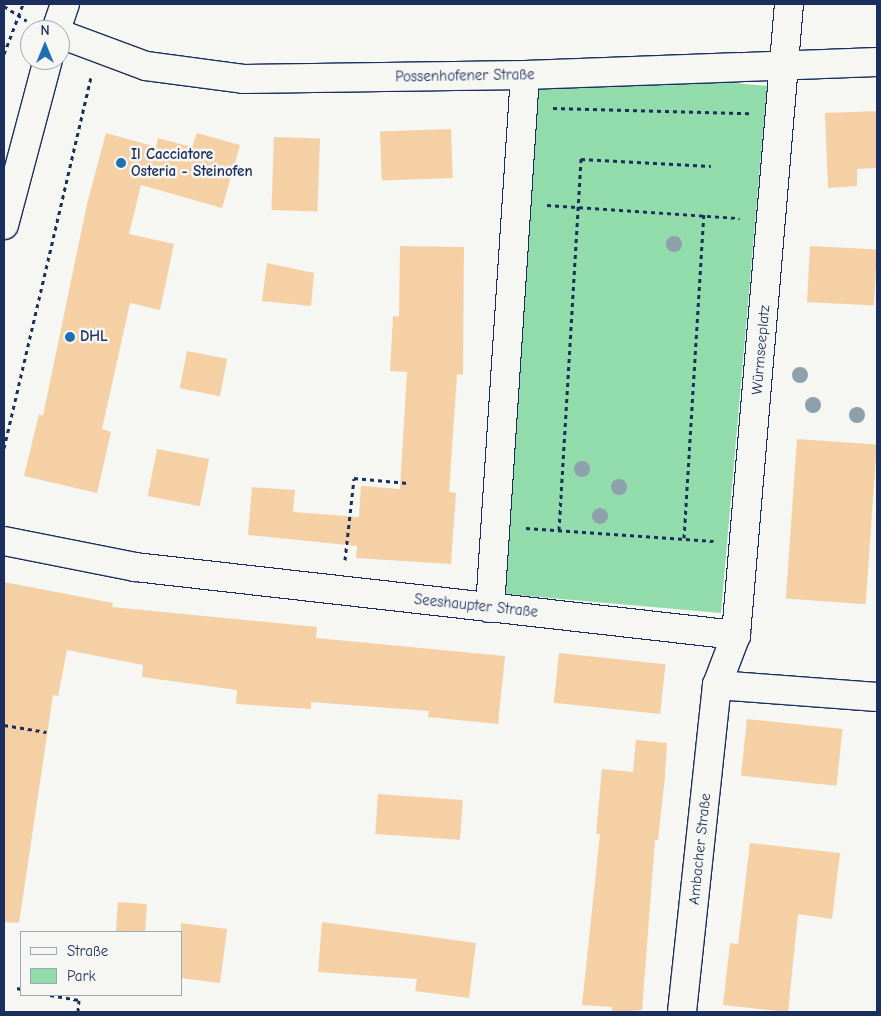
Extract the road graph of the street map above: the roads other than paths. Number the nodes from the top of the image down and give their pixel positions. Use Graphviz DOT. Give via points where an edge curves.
graph roads {
  1 [pos="65,4"];
  2 [pos="789,4"];
  3 [pos="59,20"];
  4 [pos="70,38"];
  5 [pos="877,62"];
  6 [pos="784,65"];
  7 [pos="45,70"];
  8 [pos="525,75"];
  9 [pos="4,224"];
  10 [pos="4,541"];
  11 [pos="490,608"];
  12 [pos="736,635"];
  13 [pos="717,685"];
  14 [pos="877,697"];
  15 [pos="682,1012"];
  1 -- 3 [label="street"];
  2 -- 6 [label="street"];
  4 -- 8 [label="street, Possenhofener Straße" via="146,66 243,78"];
  5 -- 6 [label="street, Possenhofener Straße"];
  6 -- 8 [label="street, Possenhofener Straße"];
  6 -- 12 [label="street, Würmseeplatz"];
  7 -- 9 [label="street"];
  8 -- 11 [label="street"];
  10 -- 11 [label="street, Seeshaupter Straße" via="134,568"];
  11 -- 12 [label="street, Seeshaupter Straße"];
  12 -- 13 [label="street"];
  13 -- 14 [label="street"];
  13 -- 15 [label="street, Ambacher Straße"];
}
